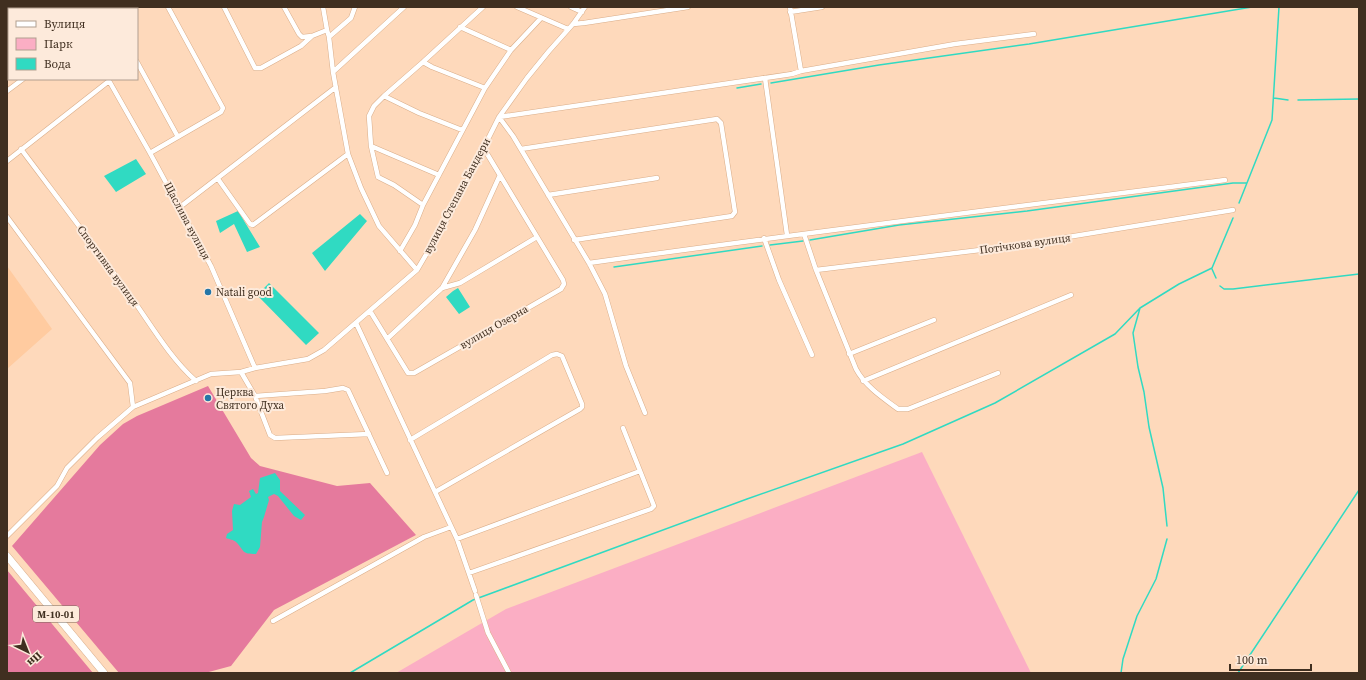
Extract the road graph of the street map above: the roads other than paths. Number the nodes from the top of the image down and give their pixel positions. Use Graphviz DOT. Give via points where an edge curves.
graph roads {
  1 [pos="168,7"];
  2 [pos="224,7"];
  3 [pos="284,7"];
  4 [pos="323,7"];
  5 [pos="355,7"];
  6 [pos="404,7"];
  7 [pos="483,7"];
  8 [pos="517,7"];
  9 [pos="571,7"];
  10 [pos="585,7"];
  11 [pos="688,7"];
  12 [pos="822,7"];
  13 [pos="790,10"];
  14 [pos="582,12"];
  15 [pos="541,18"];
  16 [pos="573,24"];
  17 [pos="460,27"];
  18 [pos="568,29"];
  19 [pos="327,30"];
  20 [pos="1034,34"];
  21 [pos="312,36"];
  22 [pos="329,38"];
  23 [pos="511,50"];
  24 [pos="423,62"];
  25 [pos="138,64"];
  26 [pos="801,71"];
  27 [pos="333,72"];
  28 [pos="765,78"];
  29 [pos="22,80"];
  30 [pos="109,80"];
  31 [pos="336,87"];
  32 [pos="485,88"];
  33 [pos="7,91"];
  34 [pos="384,96"];
  35 [pos="499,117"];
  36 [pos="462,130"];
  37 [pos="178,136"];
  38 [pos="371,146"];
  39 [pos="483,147"];
  40 [pos="21,149"];
  41 [pos="521,149"];
  42 [pos="150,153"];
  43 [pos="348,154"];
  44 [pos="7,161"];
  45 [pos="439,175"];
  46 [pos="500,175"];
  47 [pos="218,178"];
  48 [pos="657,178"];
  49 [pos="1225,180"];
  50 [pos="548,195"];
  51 [pos="423,205"];
  52 [pos="180,207"];
  53 [pos="1233,210"];
  54 [pos="7,217"];
  55 [pos="804,234"];
  56 [pos="787,235"];
  57 [pos="537,237"];
  58 [pos="764,238"];
  59 [pos="574,240"];
  60 [pos="400,251"];
  61 [pos="589,263"];
  62 [pos="418,270"];
  63 [pos="816,270"];
  64 [pos="442,288"];
  65 [pos="1071,295"];
  66 [pos="370,311"];
  67 [pos="934,320"];
  68 [pos="356,322"];
  69 [pos="387,339"];
  70 [pos="849,354"];
  71 [pos="812,355"];
  72 [pos="255,368"];
  73 [pos="240,372"];
  74 [pos="998,373"];
  75 [pos="863,380"];
  76 [pos="196,381"];
  77 [pos="256,396"];
  78 [pos="133,407"];
  79 [pos="645,413"];
  80 [pos="623,428"];
  81 [pos="369,434"];
  82 [pos="410,440"];
  83 [pos="640,471"];
  84 [pos="387,473"];
  85 [pos="435,492"];
  86 [pos="451,527"];
  87 [pos="7,536"];
  88 [pos="457,540"];
  89 [pos="7,556"];
  90 [pos="469,573"];
  91 [pos="273,621"];
  92 [pos="104,673"];
  93 [pos="509,673"];
  1 -- 37 [label="street" via="223,108 221,112"];
  2 -- 21 [label="street" via="255,68 258,69 301,46"];
  3 -- 21 [label="street" via="299,34 302,37"];
  4 -- 19 [label="street"];
  5 -- 22 [label="street" via="351,18"];
  6 -- 27 [label="street"];
  7 -- 17 [label="street"];
  8 -- 15 [label="street"];
  9 -- 14 [label="street"];
  10 -- 14 [label="street, вулиця Степана Бандери"];
  11 -- 16 [label="street"];
  12 -- 13 [label="street"];
  13 -- 26 [label="street"];
  14 -- 16 [label="street, вулиця Степана Бандери"];
  15 -- 18 [label="street"];
  15 -- 23 [label="street"];
  16 -- 18 [label="street, вулиця Степана Бандери"];
  17 -- 23 [label="street"];
  17 -- 24 [label="street"];
  18 -- 35 [label="street, вулиця Степана Бандери" via="527,78"];
  19 -- 21 [label="street"];
  19 -- 22 [label="street"];
  20 -- 26 [label="street" via="955,44"];
  22 -- 27 [label="street"];
  23 -- 32 [label="street"];
  24 -- 32 [label="street"];
  24 -- 34 [label="street"];
  25 -- 37 [label="street"];
  26 -- 28 [label="street"];
  27 -- 31 [label="street"];
  28 -- 35 [label="street"];
  28 -- 56 [label="street"];
  29 -- 33 [label="street"];
  30 -- 40 [label="street"];
  30 -- 42 [label="street, Щаслива вулиця"];
  31 -- 43 [label="street"];
  31 -- 47 [label="street"];
  32 -- 36 [label="street"];
  34 -- 36 [label="street"];
  34 -- 38 [label="street" via="369,116"];
  35 -- 39 [label="street, вулиця Степана Бандери"];
  35 -- 41 [label="street"];
  36 -- 45 [label="street"];
  37 -- 42 [label="street"];
  38 -- 45 [label="street"];
  38 -- 51 [label="street" via="378,177"];
  39 -- 46 [label="street, вулиця Озерна"];
  39 -- 62 [label="street, вулиця Степана Бандери" via="454,207"];
  40 -- 44 [label="street"];
  40 -- 76 [label="street, Спортивна вулиця" via="158,336 186,373"];
  41 -- 50 [label="street"];
  41 -- 59 [label="street" via="717,119 721,122 735,212 732,216"];
  42 -- 52 [label="street, Щаслива вулиця"];
  43 -- 47 [label="street" via="253,225"];
  43 -- 60 [label="street" via="379,226"];
  45 -- 51 [label="street"];
  46 -- 57 [label="street, вулиця Озерна"];
  46 -- 64 [label="street" via="464,250"];
  47 -- 52 [label="street"];
  48 -- 50 [label="street"];
  49 -- 55 [label="street"];
  50 -- 59 [label="street"];
  51 -- 60 [label="street"];
  52 -- 72 [label="street, Щаслива вулиця" via="211,266"];
  53 -- 63 [label="street, Потічкова вулиця" via="1052,240"];
  54 -- 78 [label="street" via="130,383"];
  55 -- 56 [label="street"];
  55 -- 63 [label="street"];
  56 -- 58 [label="street"];
  57 -- 64 [label="street" via="460,283"];
  57 -- 69 [label="street, вулиця Озерна" via="564,280 561,289 414,373 408,373"];
  58 -- 61 [label="street"];
  58 -- 71 [label="street" via="779,280"];
  59 -- 61 [label="street"];
  60 -- 62 [label="street"];
  61 -- 79 [label="street" via="605,294 626,366"];
  62 -- 66 [label="street, вулиця Степана Бандери"];
  63 -- 70 [label="street"];
  64 -- 69 [label="street"];
  65 -- 75 [label="street"];
  66 -- 68 [label="street, вулиця Степана Бандери"];
  66 -- 69 [label="street, вулиця Озерна"];
  67 -- 70 [label="street"];
  68 -- 72 [label="street, вулиця Степана Бандери" via="324,350 308,359"];
  68 -- 82 [label="street"];
  70 -- 75 [label="street"];
  72 -- 73 [label="street, вулиця Степана Бандери"];
  73 -- 76 [label="street, вулиця Степана Бандери" via="211,374"];
  73 -- 77 [label="street"];
  74 -- 75 [label="street" via="908,409 898,410"];
  76 -- 78 [label="street, вулиця Степана Бандери"];
  77 -- 81 [label="street" via="343,388 348,390"];
  77 -- 81 [label="street" via="270,436 275,438"];
  78 -- 87 [label="street, вулиця Степана Бандери" via="96,438 67,468 57,486"];
  80 -- 83 [label="street"];
  81 -- 84 [label="street"];
  82 -- 85 [label="street"];
  82 -- 85 [label="street" via="552,355 562,356 582,407"];
  83 -- 88 [label="street"];
  83 -- 90 [label="street" via="654,506 651,509"];
  85 -- 86 [label="street"];
  86 -- 88 [label="street"];
  86 -- 91 [label="street" via="424,537"];
  88 -- 90 [label="street"];
  89 -- 92 [label="highway, М-10-01"];
  90 -- 93 [label="street" via="491,639"];
}
